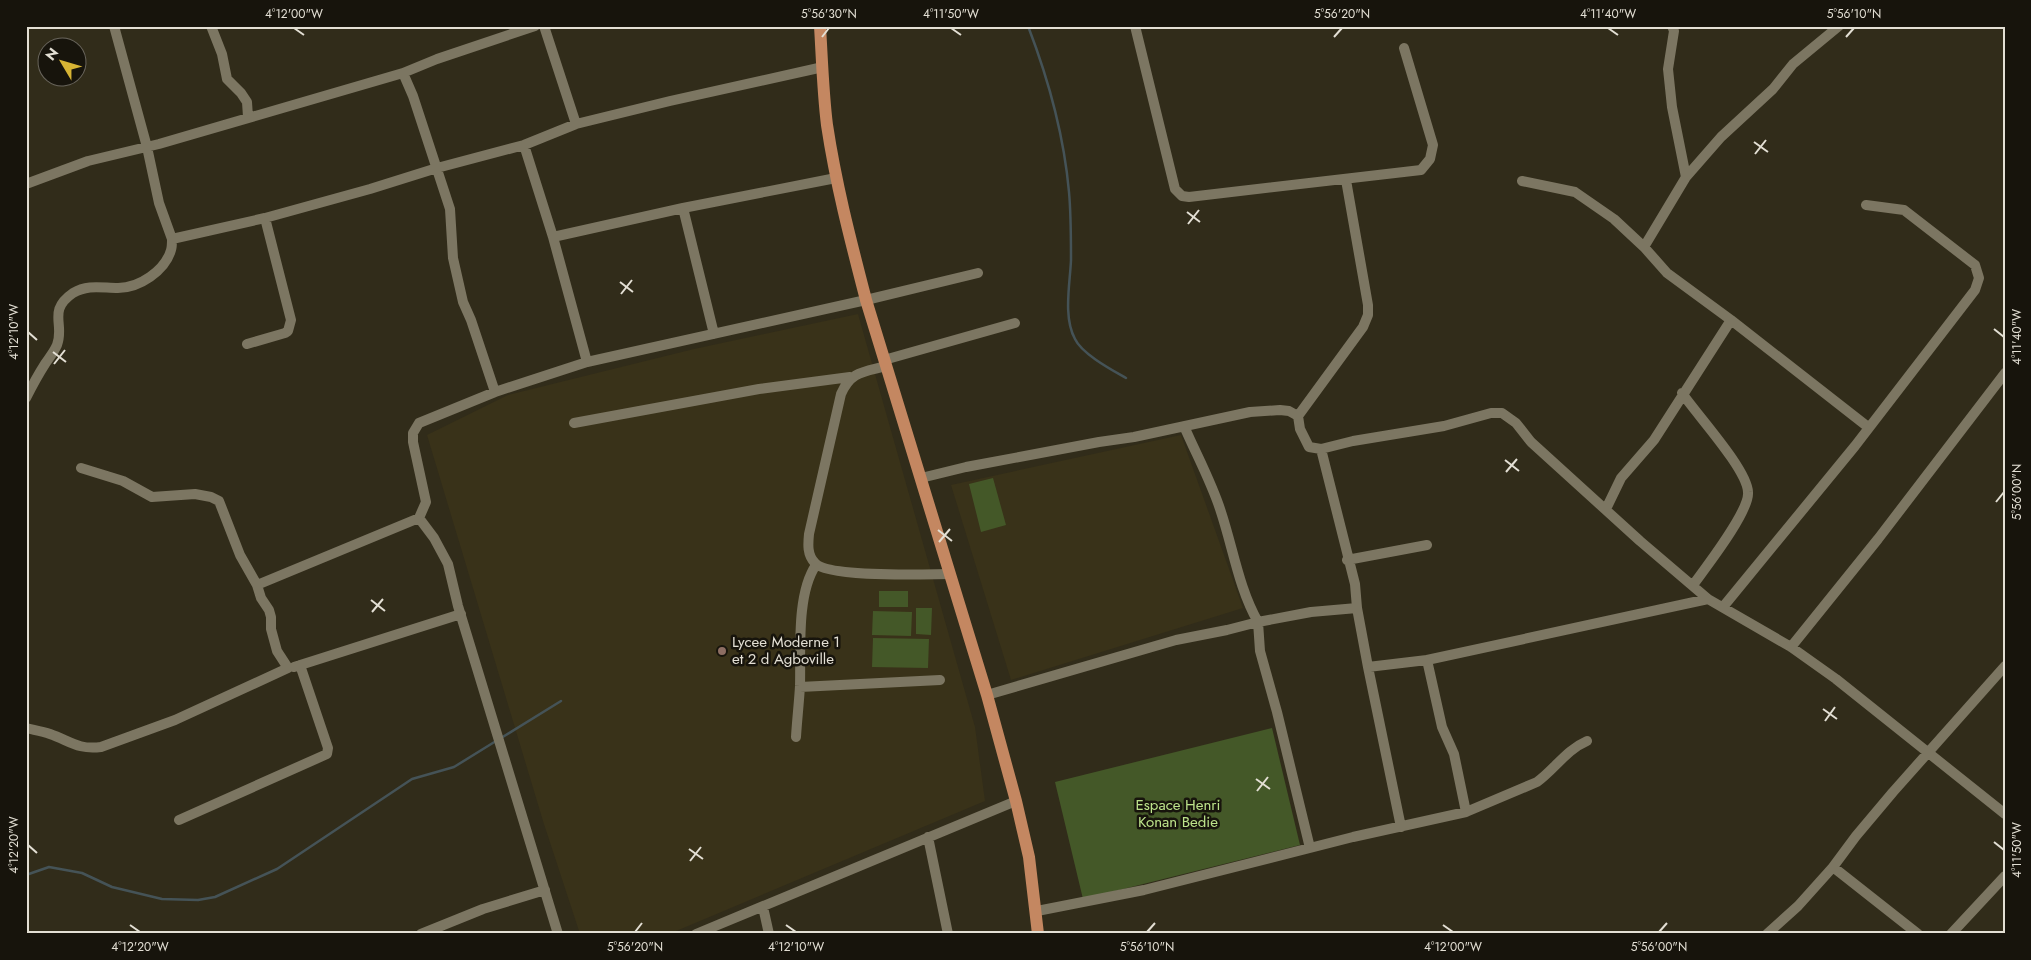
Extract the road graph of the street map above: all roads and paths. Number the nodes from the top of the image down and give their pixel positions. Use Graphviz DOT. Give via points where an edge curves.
graph roads {
  1 [pos="114,26"];
  2 [pos="211,26"];
  3 [pos="536,26"];
  4 [pos="544,26"];
  5 [pos="820,26"];
  6 [pos="1135,26"];
  7 [pos="1672,26"];
  8 [pos="1839,26"];
  9 [pos="1404,48"];
  10 [pos="823,66"];
  11 [pos="403,73"];
  12 [pos="248,117"];
  13 [pos="576,124"];
  14 [pos="524,145"];
  15 [pos="147,146"];
  16 [pos="437,168"];
  17 [pos="1686,177"];
  18 [pos="836,178"];
  19 [pos="1346,180"];
  20 [pos="1522,181"];
  21 [pos="26,184"];
  22 [pos="1866,205"];
  23 [pos="684,208"];
  24 [pos="265,218"];
  25 [pos="553,237"];
  26 [pos="172,239"];
  27 [pos="1644,247"];
  28 [pos="978,273"];
  29 [pos="866,300"];
  30 [pos="1731,320"];
  31 [pos="1016,323"];
  32 [pos="714,334"];
  33 [pos="246,344"];
  34 [pos="587,362"];
  35 [pos="885,363"];
  36 [pos="2005,373"];
  37 [pos="850,377"];
  38 [pos="495,392"];
  39 [pos="1682,393"];
  40 [pos="26,398"];
  41 [pos="1298,416"];
  42 [pos="574,423"];
  43 [pos="1184,426"];
  44 [pos="1868,427"];
  45 [pos="1321,449"];
  46 [pos="81,468"];
  47 [pos="921,478"];
  48 [pos="1606,509"];
  49 [pos="419,518"];
  50 [pos="1426,545"];
  51 [pos="1347,560"];
  52 [pos="816,565"];
  53 [pos="949,574"];
  54 [pos="257,585"];
  55 [pos="1693,585"];
  56 [pos="1708,599"];
  57 [pos="1724,607"];
  58 [pos="1357,608"];
  59 [pos="461,614"];
  60 [pos="1258,622"];
  61 [pos="1791,647"];
  62 [pos="1426,660"];
  63 [pos="300,665"];
  64 [pos="2005,666"];
  65 [pos="1368,667"];
  66 [pos="288,668"];
  67 [pos="940,680"];
  68 [pos="800,687"];
  69 [pos="986,695"];
  70 [pos="26,728"];
  71 [pos="796,737"];
  72 [pos="1587,741"];
  73 [pos="1927,752"];
  74 [pos="1016,801"];
  75 [pos="1466,812"];
  76 [pos="2005,814"];
  77 [pos="179,820"];
  78 [pos="1401,827"];
  79 [pos="928,838"];
  80 [pos="1310,848"];
  81 [pos="1833,867"];
  82 [pos="2005,876"];
  83 [pos="545,890"];
  84 [pos="764,907"];
  85 [pos="1037,911"];
  86 [pos="421,934"];
  87 [pos="558,934"];
  88 [pos="696,934"];
  89 [pos="768,934"];
  90 [pos="948,934"];
  91 [pos="1038,934"];
  92 [pos="1767,934"];
  93 [pos="1918,934"];
  94 [pos="1951,934"];
  1 -- 15 [label="street"];
  2 -- 12 [label="street" via="227,79 247,102"];
  3 -- 11 [label="street"];
  4 -- 13 [label="street"];
  5 -- 10 [label="main road"];
  6 -- 19 [label="street" via="1175,189 1182,196"];
  7 -- 17 [label="street" via="1668,69"];
  8 -- 17 [label="street" via="1793,64 1773,89 1721,137"];
  9 -- 19 [label="street" via="1433,145 1430,159 1421,170"];
  10 -- 13 [label="street"];
  10 -- 18 [label="main road" via="827,123"];
  11 -- 12 [label="street"];
  11 -- 16 [label="street"];
  12 -- 15 [label="street"];
  13 -- 14 [label="street"];
  14 -- 16 [label="street"];
  14 -- 25 [label="street"];
  15 -- 21 [label="street" via="88,160"];
  15 -- 26 [label="street"];
  16 -- 24 [label="street"];
  16 -- 38 [label="street" via="450,209 453,258 463,302"];
  17 -- 27 [label="street"];
  18 -- 23 [label="street"];
  18 -- 29 [label="main road"];
  19 -- 41 [label="street" via="1368,315 1363,327"];
  20 -- 27 [label="street" via="1575,192 1614,218"];
  22 -- 44 [label="street" via="1904,210 1975,266 1979,278 1975,290 1914,372"];
  23 -- 25 [label="street"];
  23 -- 32 [label="street"];
  24 -- 26 [label="street"];
  24 -- 33 [label="street" via="291,320 285,333"];
  25 -- 34 [label="street"];
  26 -- 40 [label="street" via="171,250 152,276 119,288 86,288 65,300 57,320 58,343"];
  27 -- 30 [label="street" via="1667,273"];
  28 -- 29 [label="street"];
  29 -- 32 [label="street"];
  29 -- 35 [label="main road"];
  30 -- 39 [label="street"];
  30 -- 44 [label="street"];
  31 -- 35 [label="street"];
  32 -- 34 [label="street"];
  34 -- 38 [label="street"];
  35 -- 37 [label="street"];
  35 -- 47 [label="main road"];
  36 -- 61 [label="street"];
  37 -- 42 [label="street" via="759,389"];
  37 -- 52 [label="street" via="833,421 809,534 808,546"];
  38 -- 49 [label="street" via="416,426 413,442 426,502"];
  39 -- 48 [label="street" via="1654,440 1621,478"];
  39 -- 55 [label="street" via="1745,479 1749,494 1742,514"];
  41 -- 43 [label="street" via="1289,411 1270,410"];
  41 -- 45 [label="street" via="1309,447"];
  43 -- 47 [label="street"];
  43 -- 60 [label="street" via="1220,509 1241,581"];
  44 -- 57 [label="street"];
  45 -- 48 [label="street" via="1502,413"];
  45 -- 51 [label="street"];
  46 -- 54 [label="street" via="123,481 152,497 195,494 218,501 240,555"];
  47 -- 53 [label="main road"];
  48 -- 55 [label="street"];
  49 -- 54 [label="street"];
  49 -- 59 [label="street" via="448,564"];
  50 -- 51 [label="street"];
  51 -- 58 [label="street" via="1355,584"];
  52 -- 53 [label="street" via="826,569 886,575"];
  52 -- 68 [label="street" via="809,575 801,627"];
  53 -- 69 [label="main road"];
  54 -- 66 [label="street" via="269,610 277,651"];
  55 -- 56 [label="street"];
  56 -- 57 [label="street"];
  56 -- 62 [label="street"];
  57 -- 61 [label="street"];
  58 -- 60 [label="street"];
  58 -- 65 [label="street"];
  59 -- 63 [label="street"];
  59 -- 83 [label="street"];
  60 -- 69 [label="street" via="1176,640"];
  60 -- 80 [label="street" via="1260,651"];
  61 -- 73 [label="street" via="1836,678"];
  62 -- 65 [label="street"];
  62 -- 75 [label="street" via="1442,727 1454,754"];
  63 -- 66 [label="street"];
  63 -- 77 [label="street" via="328,748 327,754"];
  64 -- 73 [label="street"];
  65 -- 78 [label="street"];
  66 -- 70 [label="street" via="175,720 101,747 77,746 52,734"];
  67 -- 68 [label="street"];
  68 -- 71 [label="street"];
  69 -- 74 [label="main road"];
  72 -- 75 [label="street" via="1566,754 1537,782"];
  73 -- 76 [label="street"];
  73 -- 81 [label="street"];
  74 -- 79 [label="street"];
  74 -- 85 [label="main road"];
  75 -- 78 [label="street"];
  78 -- 80 [label="street"];
  79 -- 84 [label="street"];
  79 -- 90 [label="street"];
  80 -- 85 [label="street" via="1144,890"];
  81 -- 92 [label="street"];
  81 -- 93 [label="street"];
  82 -- 94 [label="street"];
  83 -- 86 [label="street" via="483,909"];
  83 -- 87 [label="street"];
  84 -- 88 [label="street"];
  84 -- 89 [label="street"];
  85 -- 91 [label="main road"];
}
